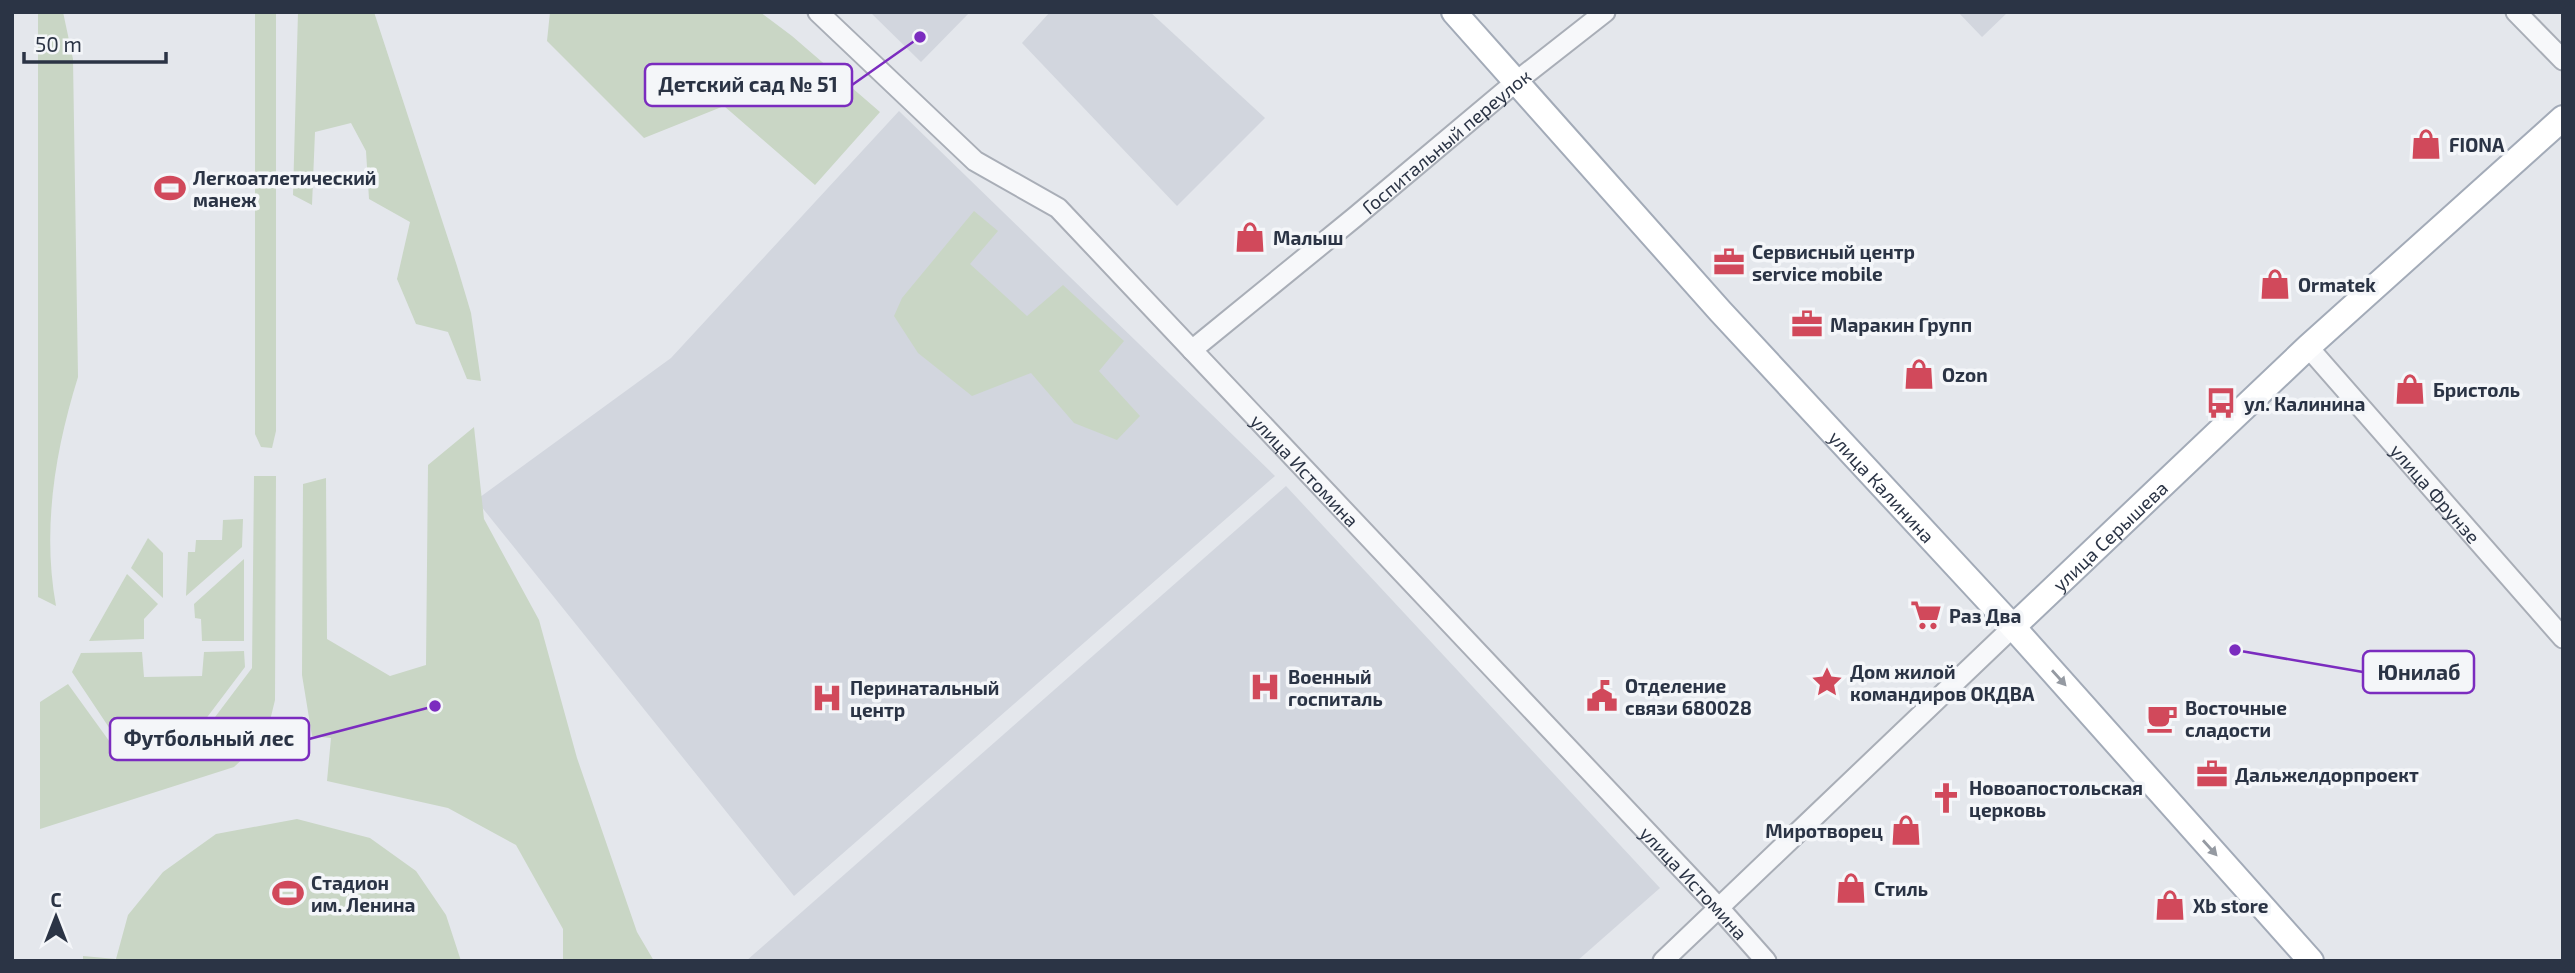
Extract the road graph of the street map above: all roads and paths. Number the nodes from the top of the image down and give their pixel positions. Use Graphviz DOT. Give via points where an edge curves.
graph roads {
  1 [pos="818,12"];
  2 [pos="1454,12"];
  3 [pos="1605,12"];
  4 [pos="2516,12"];
  5 [pos="2563,60"];
  6 [pos="1517,81"];
  7 [pos="2563,118"];
  8 [pos="2308,347"];
  9 [pos="1192,350"];
  10 [pos="2013,627"];
  11 [pos="2563,638"];
  12 [pos="1719,908"];
  13 [pos="1663,961"];
  14 [pos="1766,961"];
  15 [pos="2311,961"];
  1 -- 9 [label="street, улица Истомина" via="975,161 1058,208"];
  2 -- 6 [label="main road, улица Калинина"];
  3 -- 6 [label="street, Госпитальный переулок"];
  4 -- 5 [label="street"];
  6 -- 9 [label="street, Госпитальный переулок"];
  6 -- 10 [label="main road, улица Калинина" via="1720,311"];
  7 -- 8 [label="main road, улица Серышева"];
  8 -- 10 [label="main road, улица Серышева"];
  8 -- 11 [label="street, улица Фрунзе"];
  9 -- 12 [label="street, улица Истомина"];
  10 -- 12 [label="street, улица Серышева"];
  10 -- 15 [label="main road, улица Калинина, one-way"];
  12 -- 13 [label="street, улица Серышева"];
  12 -- 14 [label="street, улица Истомина"];
}
